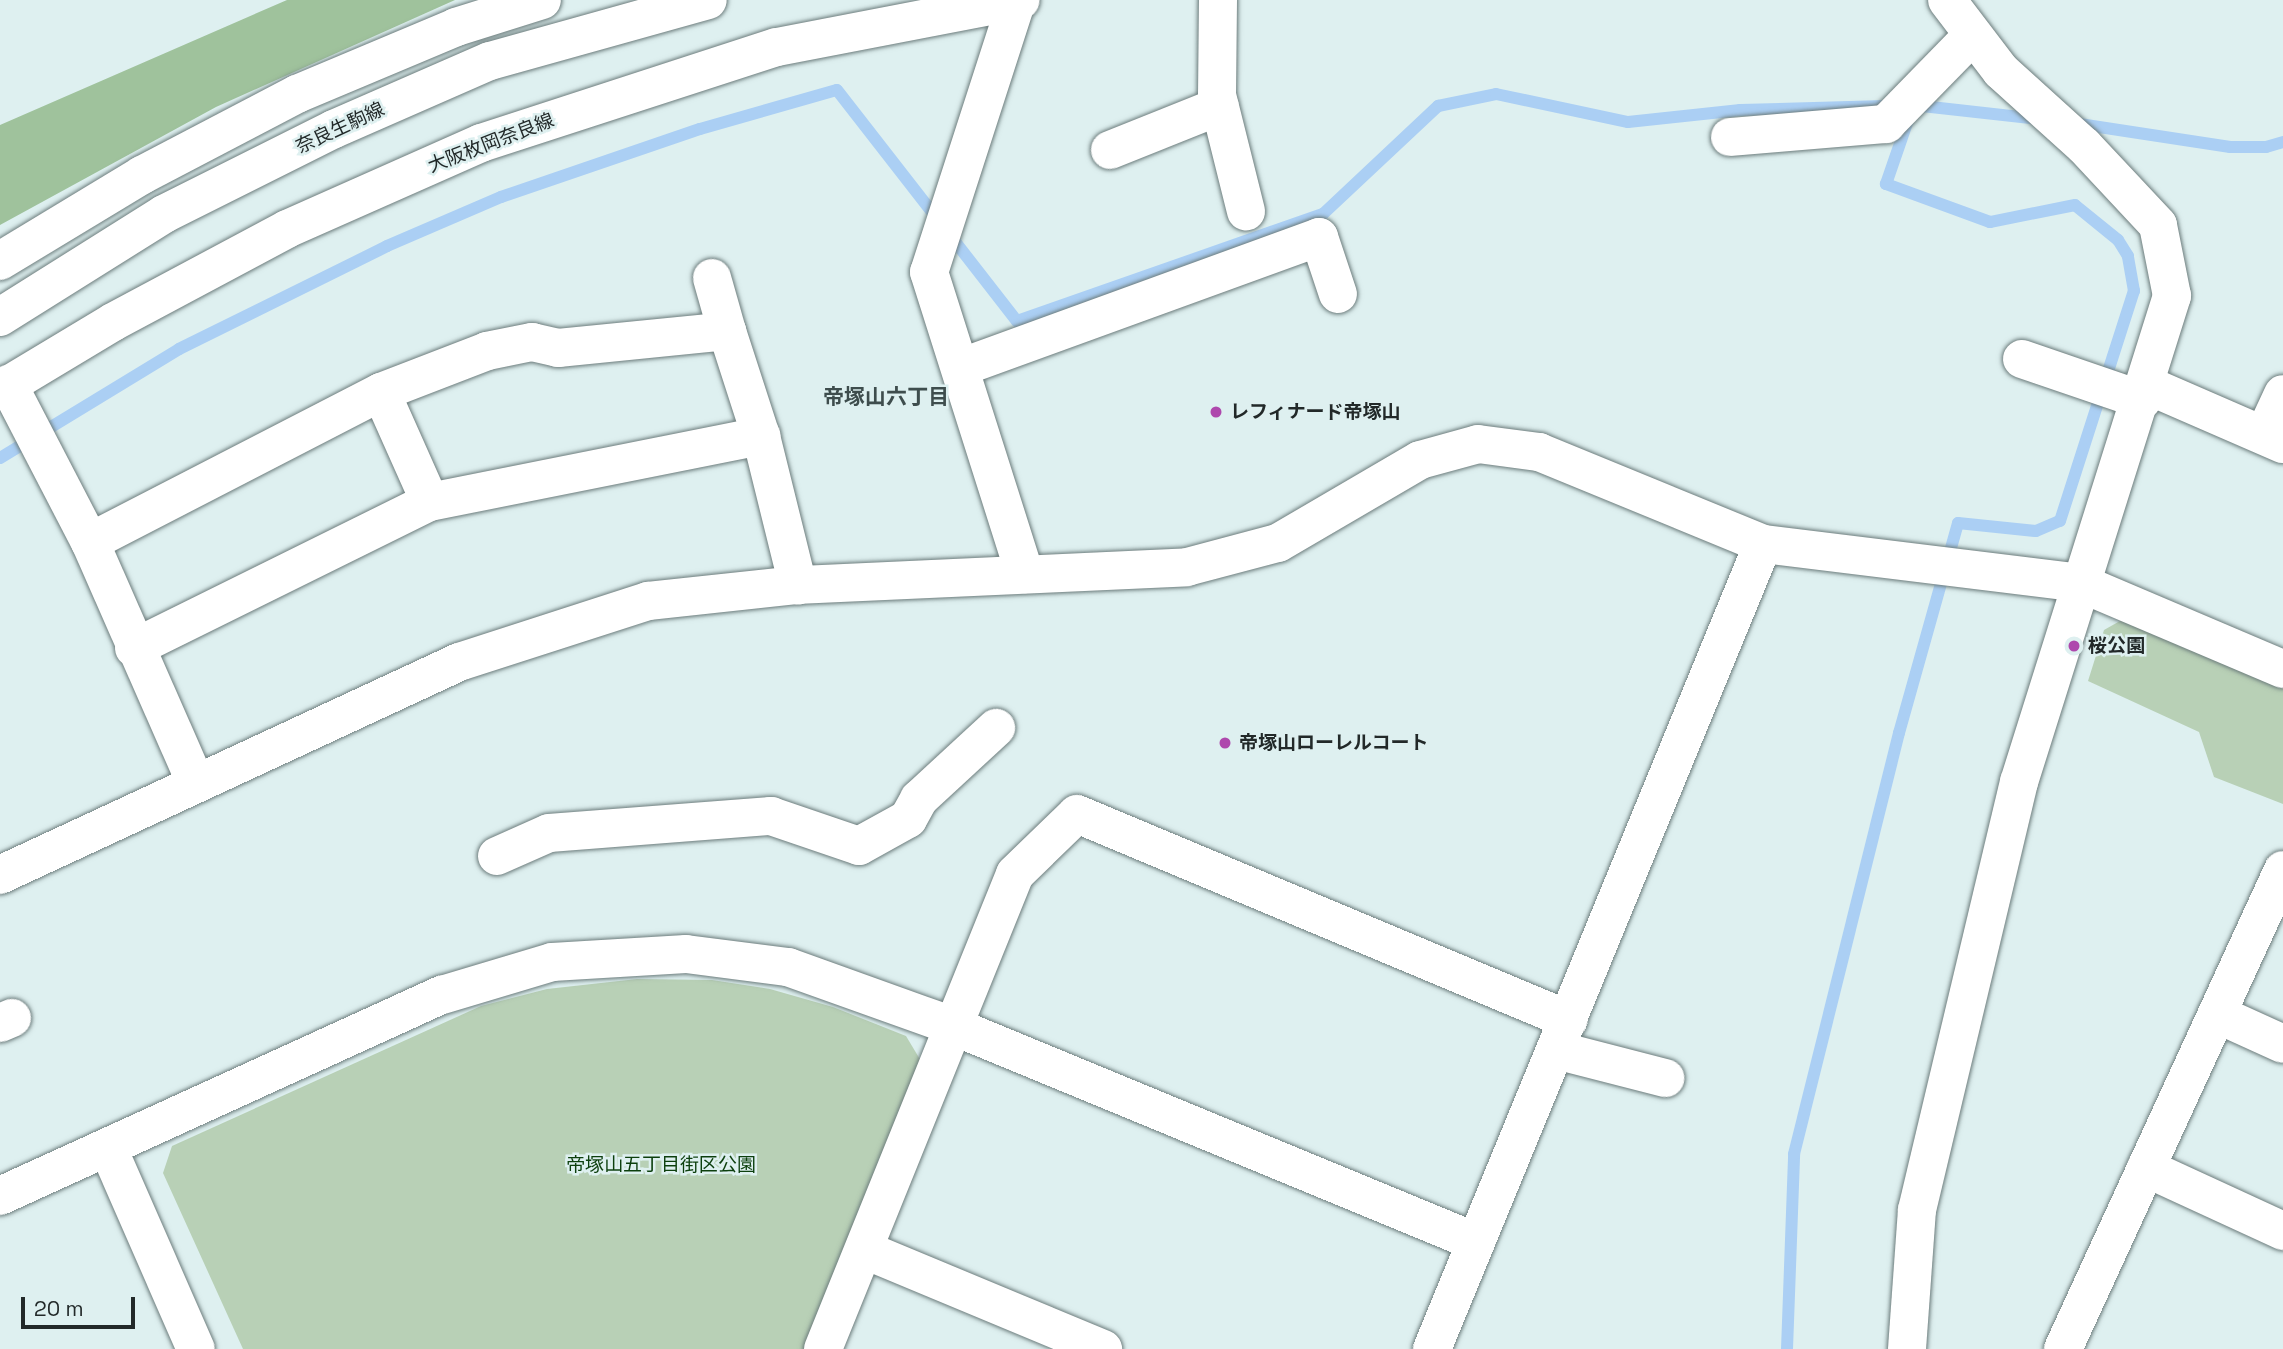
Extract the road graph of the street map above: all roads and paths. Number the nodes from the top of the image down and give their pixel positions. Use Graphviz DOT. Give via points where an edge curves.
graph roads {
  1 [pos="542,0"];
  2 [pos="708,0"];
  3 [pos="1019,0"];
  4 [pos="1218,0"];
  5 [pos="1947,0"];
  6 [pos="1972,36"];
  7 [pos="1220,106"];
  8 [pos="1730,137"];
  9 [pos="1110,150"];
  10 [pos="1246,211"];
  11 [pos="0,261"];
  12 [pos="712,278"];
  13 [pos="1338,294"];
  14 [pos="0,317"];
  15 [pos="727,331"];
  16 [pos="2022,359"];
  17 [pos="962,367"];
  18 [pos="4,387"];
  19 [pos="381,392"];
  20 [pos="2144,393"];
  21 [pos="2283,394"];
  22 [pos="761,436"];
  23 [pos="2274,440"];
  24 [pos="430,502"];
  25 [pos="90,542"];
  26 [pos="1763,544"];
  27 [pos="1025,574"];
  28 [pos="2080,583"];
  29 [pos="798,585"];
  30 [pos="134,648"];
  31 [pos="2283,669"];
  32 [pos="996,729"];
  33 [pos="196,783"];
  34 [pos="497,856"];
  35 [pos="2283,870"];
  36 [pos="0,875"];
  37 [pos="2217,1014"];
  38 [pos="953,1026"];
  39 [pos="1563,1035"];
  40 [pos="2283,1044"];
  41 [pos="1665,1078"];
  42 [pos="107,1148"];
  43 [pos="2146,1168"];
  44 [pos="0,1196"];
  45 [pos="2283,1231"];
  46 [pos="1476,1242"];
  47 [pos="865,1250"];
  48 [pos="197,1349"];
  49 [pos="823,1349"];
  50 [pos="1103,1349"];
  51 [pos="1432,1349"];
  52 [pos="1908,1349"];
  53 [pos="2064,1349"];
  1 -- 11 [label="street" via="456,27 297,94 142,175"];
  2 -- 14 [label="street, 奈良生駒線" via="490,61 334,129 164,214"];
  3 -- 17 [label="street" via="929,272"];
  3 -- 18 [label="street, 大阪枚岡奈良線" via="777,47 481,143 287,229"];
  4 -- 7 [label="street"];
  5 -- 6 [label="street"];
  6 -- 8 [label="street" via="1886,124"];
  6 -- 20 [label="street" via="2021,92 2084,146 2158,225 2172,296"];
  7 -- 9 [label="street"];
  7 -- 10 [label="street"];
  12 -- 15 [label="street"];
  13 -- 17 [label="street" via="1319,237"];
  15 -- 19 [label="street" via="558,348 532,342 487,351"];
  15 -- 22 [label="street"];
  16 -- 20 [label="street"];
  17 -- 27 [label="street"];
  18 -- 25 [label="street"];
  19 -- 24 [label="street"];
  19 -- 25 [label="street"];
  20 -- 23 [label="street"];
  20 -- 28 [label="street"];
  21 -- 23 [label="street"];
  22 -- 24 [label="street"];
  22 -- 29 [label="street"];
  24 -- 30 [label="street"];
  25 -- 30 [label="street"];
  26 -- 27 [label="street" via="1539,452 1478,443 1420,460 1278,543 1187,567"];
  26 -- 28 [label="street"];
  26 -- 39 [label="street"];
  27 -- 29 [label="street"];
  28 -- 31 [label="street"];
  28 -- 52 [label="street" via="2020,782 1917,1210"];
  29 -- 33 [label="street" via="648,601 459,662"];
  30 -- 33 [label="street"];
  32 -- 34 [label="street" via="919,799 908,818 859,846 771,816 549,833"];
  33 -- 36 [label="street"];
  35 -- 37 [label="street"];
  37 -- 40 [label="street"];
  37 -- 43 [label="street"];
  38 -- 39 [label="street" via="1015,874 1077,814"];
  38 -- 42 [label="street" via="788,967 686,954 552,962 442,995"];
  38 -- 46 [label="street"];
  38 -- 47 [label="street"];
  39 -- 41 [label="street"];
  39 -- 46 [label="street"];
  42 -- 44 [label="street"];
  42 -- 48 [label="street"];
  43 -- 45 [label="street"];
  43 -- 53 [label="street"];
  46 -- 51 [label="street"];
  47 -- 49 [label="street"];
  47 -- 50 [label="street"];
}
